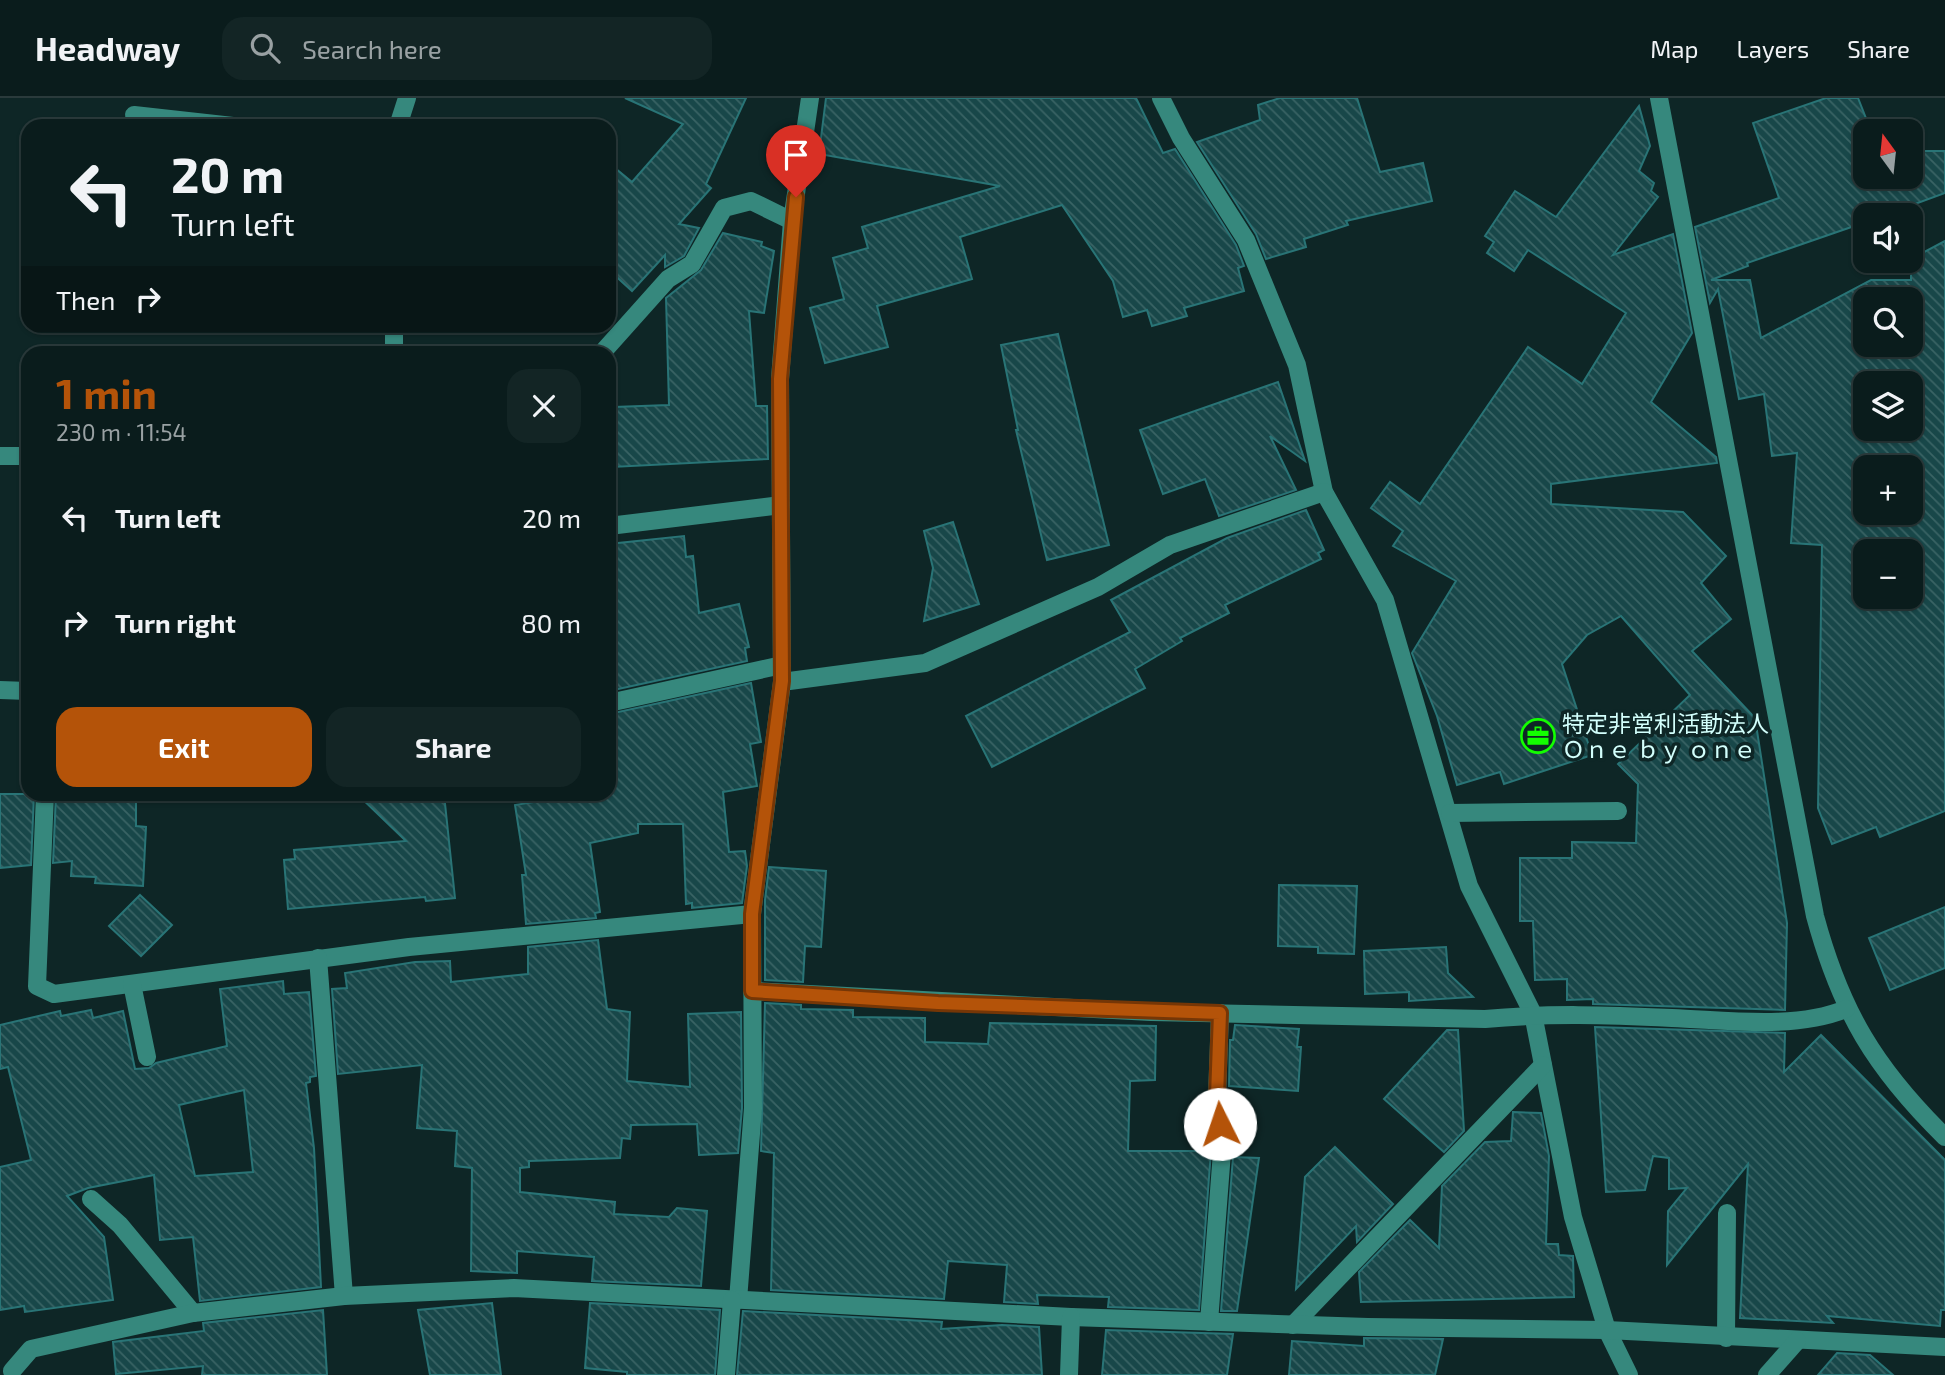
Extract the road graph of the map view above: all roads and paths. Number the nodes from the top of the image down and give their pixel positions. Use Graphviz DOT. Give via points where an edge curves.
graph roads {
  1 [pos="407,98"];
  2 [pos="810,98"];
  3 [pos="1161,98"];
  4 [pos="1659,98"];
  5 [pos="134,113"];
  6 [pos="180,119"];
  7 [pos="400,119"];
  8 [pos="792,221"];
  9 [pos="608,346"];
  10 [pos="0,456"];
  11 [pos="21,456"];
  12 [pos="1324,492"];
  13 [pos="781,505"];
  14 [pos="616,525"];
  15 [pos="782,673"];
  16 [pos="0,690"];
  17 [pos="21,691"];
  18 [pos="616,702"];
  19 [pos="45,801"];
  20 [pos="1618,811"];
  21 [pos="1450,813"];
  22 [pos="752,914"];
  23 [pos="318,958"];
  24 [pos="132,984"];
  25 [pos="752,991"];
  26 [pos="1846,1009"];
  27 [pos="1220,1013"];
  28 [pos="1534,1014"];
  29 [pos="147,1057"];
  30 [pos="1543,1065"];
  31 [pos="1945,1137"];
  32 [pos="91,1199"];
  33 [pos="1727,1213"];
  34 [pos="344,1296"];
  35 [pos="735,1300"];
  36 [pos="193,1314"];
  37 [pos="1071,1317"];
  38 [pos="1209,1322"];
  39 [pos="1293,1325"];
  40 [pos="1607,1331"];
  41 [pos="1726,1338"];
  42 [pos="1797,1341"];
  43 [pos="1945,1347"];
  44 [pos="6,1370"];
  45 [pos="31,1375"];
  46 [pos="726,1375"];
  47 [pos="1069,1375"];
  48 [pos="1629,1375"];
  49 [pos="1767,1375"];
  1 -- 7 [label="street"];
  2 -- 8 [label="street"];
  3 -- 12 [label="street" via="1246,240 1297,365"];
  4 -- 26 [label="street" via="1815,916"];
  5 -- 6 [label="street"];
  8 -- 9 [label="street" via="751,201 724,208 692,264 667,279"];
  8 -- 13 [label="street" via="780,379"];
  10 -- 11 [label="street"];
  12 -- 15 [label="street" via="1170,545 1098,587 925,663"];
  12 -- 21 [label="street" via="1385,600"];
  13 -- 14 [label="street"];
  13 -- 15 [label="street"];
  15 -- 18 [label="street"];
  15 -- 22 [label="street"];
  16 -- 17 [label="street"];
  19 -- 24 [label="street" via="37,986 54,994"];
  20 -- 21 [label="street"];
  21 -- 28 [label="street" via="1469,886"];
  22 -- 23 [label="street"];
  22 -- 25 [label="street"];
  23 -- 24 [label="street"];
  23 -- 34 [label="street"];
  24 -- 29 [label="street"];
  25 -- 27 [label="street"];
  25 -- 35 [label="street" via="753,1108"];
  26 -- 28 [label="street" via="1826,1017 1747,1021"];
  26 -- 31 [label="street" via="1881,1066"];
  27 -- 28 [label="street" via="1485,1019"];
  27 -- 38 [label="street" via="1217,1097 1222,1152"];
  28 -- 30 [label="street"];
  30 -- 39 [label="street"];
  30 -- 40 [label="street" via="1573,1217"];
  32 -- 36 [label="street" via="120,1225"];
  33 -- 41 [label="street"];
  34 -- 35 [label="street" via="514,1288"];
  34 -- 36 [label="street"];
  35 -- 37 [label="street"];
  35 -- 46 [label="street"];
  36 -- 44 [label="street" via="31,1349"];
  37 -- 38 [label="street"];
  37 -- 47 [label="street"];
  38 -- 39 [label="street"];
  39 -- 40 [label="street"];
  40 -- 41 [label="street"];
  40 -- 48 [label="street"];
  41 -- 42 [label="street"];
  42 -- 43 [label="street"];
  42 -- 49 [label="street"];
  44 -- 45 [label="street"];
}
